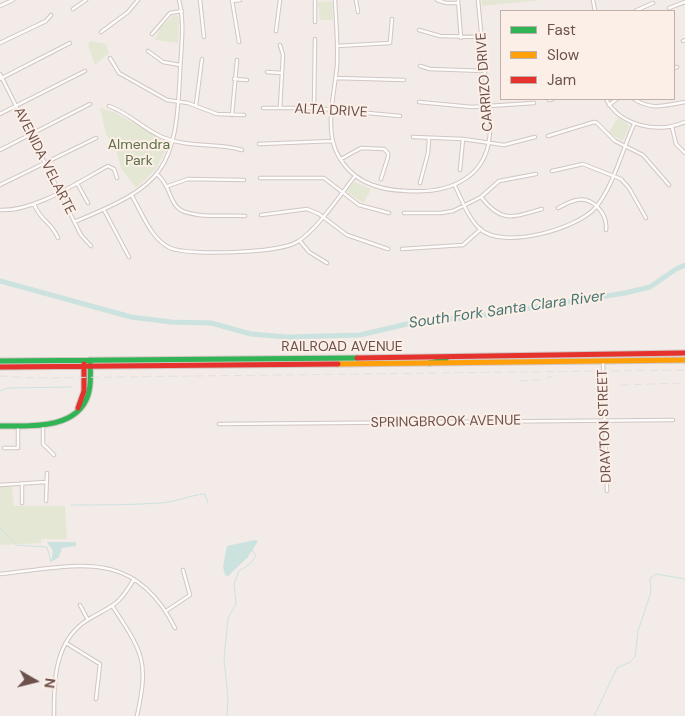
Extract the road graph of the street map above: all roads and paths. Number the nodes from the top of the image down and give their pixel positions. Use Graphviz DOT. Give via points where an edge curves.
graph roads {
  1 [pos="13,0"];
  2 [pos="86,0"];
  3 [pos="138,0"];
  4 [pos="179,0"];
  5 [pos="200,0"];
  6 [pos="240,0"];
  7 [pos="280,0"];
  8 [pos="315,0"];
  9 [pos="335,0"];
  10 [pos="356,0"];
  11 [pos="437,0"];
  12 [pos="478,0"];
  13 [pos="232,1"];
  14 [pos="458,2"];
  15 [pos="685,2"];
  16 [pos="652,3"];
  17 [pos="0,6"];
  18 [pos="669,8"];
  19 [pos="73,9"];
  20 [pos="637,10"];
  21 [pos="182,11"];
  22 [pos="358,12"];
  23 [pos="51,15"];
  24 [pos="392,19"];
  25 [pos="315,22"];
  26 [pos="419,30"];
  27 [pos="276,31"];
  28 [pos="101,32"];
  29 [pos="152,34"];
  30 [pos="204,37"];
  31 [pos="482,37"];
  32 [pos="461,38"];
  33 [pos="315,39"];
  34 [pos="239,42"];
  35 [pos="0,43"];
  36 [pos="70,43"];
  37 [pos="280,46"];
  38 [pos="337,46"];
  39 [pos="148,51"];
  40 [pos="110,58"];
  41 [pos="202,59"];
  42 [pos="237,60"];
  43 [pos="180,64"];
  44 [pos="420,66"];
  45 [pos="85,71"];
  46 [pos="485,71"];
  47 [pos="267,72"];
  48 [pos="282,74"];
  49 [pos="1,77"];
  50 [pos="336,78"];
  51 [pos="234,79"];
  52 [pos="247,80"];
  53 [pos="404,80"];
  54 [pos="607,100"];
  55 [pos="616,100"];
  56 [pos="636,100"];
  57 [pos="179,101"];
  58 [pos="419,102"];
  59 [pos="685,102"];
  60 [pos="534,103"];
  61 [pos="90,104"];
  62 [pos="196,105"];
  63 [pos="610,105"];
  64 [pos="16,106"];
  65 [pos="109,106"];
  66 [pos="488,106"];
  67 [pos="263,108"];
  68 [pos="314,108"];
  69 [pos="280,109"];
  70 [pos="333,110"];
  71 [pos="0,114"];
  72 [pos="232,115"];
  73 [pos="244,115"];
  74 [pos="400,116"];
  75 [pos="685,122"];
  76 [pos="634,124"];
  77 [pos="672,127"];
  78 [pos="30,135"];
  79 [pos="548,136"];
  80 [pos="413,137"];
  81 [pos="535,137"];
  82 [pos="96,138"];
  83 [pos="428,139"];
  84 [pos="463,139"];
  85 [pos="174,141"];
  86 [pos="333,141"];
  87 [pos="488,143"];
  88 [pos="259,144"];
  89 [pos="624,145"];
  90 [pos="0,150"];
  91 [pos="242,150"];
  92 [pos="685,153"];
  93 [pos="341,158"];
  94 [pos="44,163"];
  95 [pos="460,170"];
  96 [pos="552,171"];
  97 [pos="157,174"];
  98 [pos="536,174"];
  99 [pos="612,175"];
  100 [pos="355,176"];
  101 [pos="116,178"];
  102 [pos="260,178"];
  103 [pos="382,179"];
  104 [pos="244,180"];
  105 [pos="77,182"];
  106 [pos="420,183"];
  107 [pos="0,185"];
  108 [pos="669,185"];
  109 [pos="168,186"];
  110 [pos="455,186"];
  111 [pos="59,192"];
  112 [pos="343,192"];
  113 [pos="132,196"];
  114 [pos="481,197"];
  115 [pos="88,203"];
  116 [pos="34,204"];
  117 [pos="464,205"];
  118 [pos="597,207"];
  119 [pos="558,208"];
  120 [pos="542,209"];
  121 [pos="0,210"];
  122 [pos="104,210"];
  123 [pos="389,213"];
  124 [pos="404,213"];
  125 [pos="261,215"];
  126 [pos="245,216"];
  127 [pos="322,217"];
  128 [pos="646,218"];
  129 [pos="74,222"];
  130 [pos="481,230"];
  131 [pos="606,230"];
  132 [pos="58,238"];
  133 [pos="300,241"];
  134 [pos="91,246"];
  135 [pos="388,249"];
  136 [pos="402,249"];
  137 [pos="128,257"];
  138 [pos="327,262"];
  139 [pos="685,353"];
  140 [pos="456,357"];
  141 [pos="87,360"];
  142 [pos="685,360"];
  143 [pos="0,361"];
  144 [pos="603,361"];
  145 [pos="428,364"];
  146 [pos="0,367"];
  147 [pos="87,367"];
  148 [pos="603,419"];
  149 [pos="673,420"];
  150 [pos="219,424"];
  151 [pos="43,425"];
  152 [pos="0,426"];
  153 [pos="18,426"];
  154 [pos="4,448"];
  155 [pos="54,455"];
  156 [pos="47,474"];
  157 [pos="46,482"];
  158 [pos="22,483"];
  159 [pos="0,485"];
  160 [pos="607,491"];
  161 [pos="46,501"];
  162 [pos="22,503"];
  163 [pos="183,570"];
  164 [pos="0,574"];
  165 [pos="134,579"];
  166 [pos="80,605"];
  167 [pos="113,607"];
  168 [pos="166,611"];
  169 [pos="88,620"];
  170 [pos="175,628"];
  171 [pos="66,643"];
  172 [pos="96,699"];
  173 [pos="54,716"];
  174 [pos="136,716"];
  1 -- 17 [label="street"];
  2 -- 19 [label="street"];
  3 -- 28 [label="street" via="128,12"];
  4 -- 21 [label="street"];
  5 -- 30 [label="street"];
  6 -- 13 [label="street"];
  7 -- 27 [label="street"];
  8 -- 25 [label="street"];
  9 -- 38 [label="street"];
  10 -- 22 [label="street"];
  11 -- 14 [label="street"];
  12 -- 31 [label="street, CARRIZO DRIVE"];
  13 -- 34 [label="street"];
  14 -- 32 [label="street"];
  15 -- 18 [label="street"];
  16 -- 20 [label="street"];
  21 -- 29 [label="street" via="170,13"];
  21 -- 43 [label="street"];
  23 -- 35 [label="street"];
  24 -- 38 [label="street" via="390,43"];
  26 -- 32 [label="street"];
  31 -- 32 [label="street"];
  31 -- 46 [label="street, CARRIZO DRIVE"];
  33 -- 68 [label="street"];
  36 -- 49 [label="street"];
  37 -- 48 [label="street"];
  38 -- 50 [label="street"];
  39 -- 43 [label="street" via="164,62"];
  40 -- 57 [label="street" via="125,77 167,100"];
  41 -- 62 [label="street"];
  42 -- 51 [label="street"];
  43 -- 57 [label="street"];
  44 -- 46 [label="street"];
  45 -- 64 [label="street"];
  46 -- 66 [label="street, CARRIZO DRIVE"];
  47 -- 48 [label="street"];
  48 -- 69 [label="street"];
  49 -- 64 [label="street, AVENIDA VELARTE"];
  50 -- 53 [label="street"];
  50 -- 70 [label="street"];
  51 -- 52 [label="street"];
  51 -- 72 [label="street"];
  54 -- 63 [label="street"];
  55 -- 63 [label="street"];
  56 -- 59 [label="street" via="652,107"];
  57 -- 62 [label="street"];
  57 -- 85 [label="street"];
  58 -- 66 [label="street"];
  60 -- 66 [label="street"];
  61 -- 78 [label="street"];
  62 -- 72 [label="street" via="217,114"];
  63 -- 76 [label="street"];
  64 -- 71 [label="street"];
  64 -- 78 [label="street, AVENIDA VELARTE"];
  65 -- 85 [label="street"];
  66 -- 87 [label="street, CARRIZO DRIVE"];
  67 -- 69 [label="street, ALTA DRIVE"];
  68 -- 69 [label="street, ALTA DRIVE"];
  68 -- 70 [label="street, ALTA DRIVE"];
  70 -- 74 [label="street, ALTA DRIVE"];
  70 -- 86 [label="street"];
  72 -- 73 [label="street"];
  75 -- 77 [label="street"];
  76 -- 77 [label="street"];
  76 -- 89 [label="street"];
  77 -- 92 [label="street" via="676,144"];
  78 -- 90 [label="street"];
  78 -- 94 [label="street, AVENIDA VELARTE"];
  79 -- 89 [label="street" via="594,122"];
  80 -- 83 [label="street"];
  81 -- 87 [label="street" via="512,144"];
  82 -- 94 [label="street"];
  83 -- 84 [label="street"];
  83 -- 106 [label="street" via="428,154"];
  84 -- 87 [label="street"];
  84 -- 95 [label="street"];
  85 -- 91 [label="street"];
  85 -- 97 [label="street"];
  86 -- 88 [label="street"];
  86 -- 93 [label="street"];
  87 -- 110 [label="street, CARRIZO DRIVE" via="480,163"];
  89 -- 99 [label="street"];
  89 -- 108 [label="street" via="643,155"];
  93 -- 100 [label="street"];
  93 -- 103 [label="street" via="361,148 384,149 388,156"];
  94 -- 107 [label="street"];
  94 -- 111 [label="street, AVENIDA VELARTE"];
  96 -- 99 [label="street" via="582,164"];
  97 -- 109 [label="street"];
  97 -- 113 [label="street"];
  98 -- 114 [label="street" via="499,182"];
  99 -- 118 [label="street"];
  99 -- 128 [label="street" via="629,188"];
  100 -- 110 [label="street, CARRIZO DRIVE" via="379,188 431,192"];
  100 -- 112 [label="street"];
  101 -- 105 [label="street" via="112,166 108,166"];
  102 -- 112 [label="street" via="318,176 329,180"];
  104 -- 109 [label="street" via="188,178"];
  105 -- 111 [label="street"];
  105 -- 115 [label="street"];
  109 -- 126 [label="street" via="175,205 184,212"];
  110 -- 117 [label="street"];
  111 -- 116 [label="street"];
  111 -- 129 [label="street, AVENIDA VELARTE"];
  112 -- 123 [label="street" via="359,204"];
  112 -- 127 [label="street"];
  113 -- 122 [label="street"];
  113 -- 133 [label="street" via="153,234 169,247 189,252 278,250"];
  114 -- 117 [label="street"];
  114 -- 120 [label="street" via="494,211 508,217"];
  116 -- 121 [label="street"];
  116 -- 132 [label="street" via="41,220 50,224"];
  117 -- 124 [label="street" via="441,214"];
  117 -- 130 [label="street"];
  118 -- 119 [label="street" via="578,199"];
  118 -- 130 [label="street" via="577,223 556,230 508,238"];
  118 -- 131 [label="street" via="604,214"];
  122 -- 129 [label="street"];
  122 -- 137 [label="street"];
  125 -- 127 [label="street" via="307,209"];
  127 -- 133 [label="street"];
  127 -- 135 [label="street" via="347,235"];
  129 -- 134 [label="street, AVENIDA VELARTE"];
  130 -- 136 [label="street" via="463,245"];
  133 -- 138 [label="street" via="309,252"];
  139 -- 140 [label="main road, RAILROAD AVENUE"];
  140 -- 141 [label="main road, RAILROAD AVENUE"];
  140 -- 145 [label="main road"];
  141 -- 143 [label="main road, RAILROAD AVENUE"];
  141 -- 147 [label="main road"];
  142 -- 144 [label="main road, RAILROAD AVENUE"];
  144 -- 145 [label="main road, RAILROAD AVENUE"];
  144 -- 148 [label="street, DRAYTON STREET"];
  145 -- 147 [label="main road, RAILROAD AVENUE"];
  146 -- 147 [label="main road, RAILROAD AVENUE"];
  147 -- 151 [label="main road" via="78,408 62,421"];
  148 -- 149 [label="street, SPRINGBROOK AVENUE"];
  148 -- 150 [label="street, SPRINGBROOK AVENUE"];
  148 -- 160 [label="street, DRAYTON STREET"];
  151 -- 153 [label="main road"];
  151 -- 155 [label="street" via="43,444"];
  152 -- 153 [label="main road"];
  153 -- 154 [label="street" via="18,448"];
  156 -- 157 [label="street"];
  157 -- 158 [label="street"];
  157 -- 161 [label="street"];
  158 -- 159 [label="street"];
  158 -- 162 [label="street"];
  163 -- 168 [label="street" via="190,595"];
  164 -- 165 [label="street" via="90,565 118,571"];
  165 -- 167 [label="street"];
  165 -- 168 [label="street" via="154,594"];
  166 -- 169 [label="street"];
  167 -- 169 [label="street"];
  167 -- 174 [label="street" via="136,642 143,662 144,683"];
  168 -- 170 [label="street"];
  169 -- 171 [label="street" via="72,633"];
  171 -- 172 [label="street" via="100,664"];
  171 -- 173 [label="street" via="57,663"];
}
